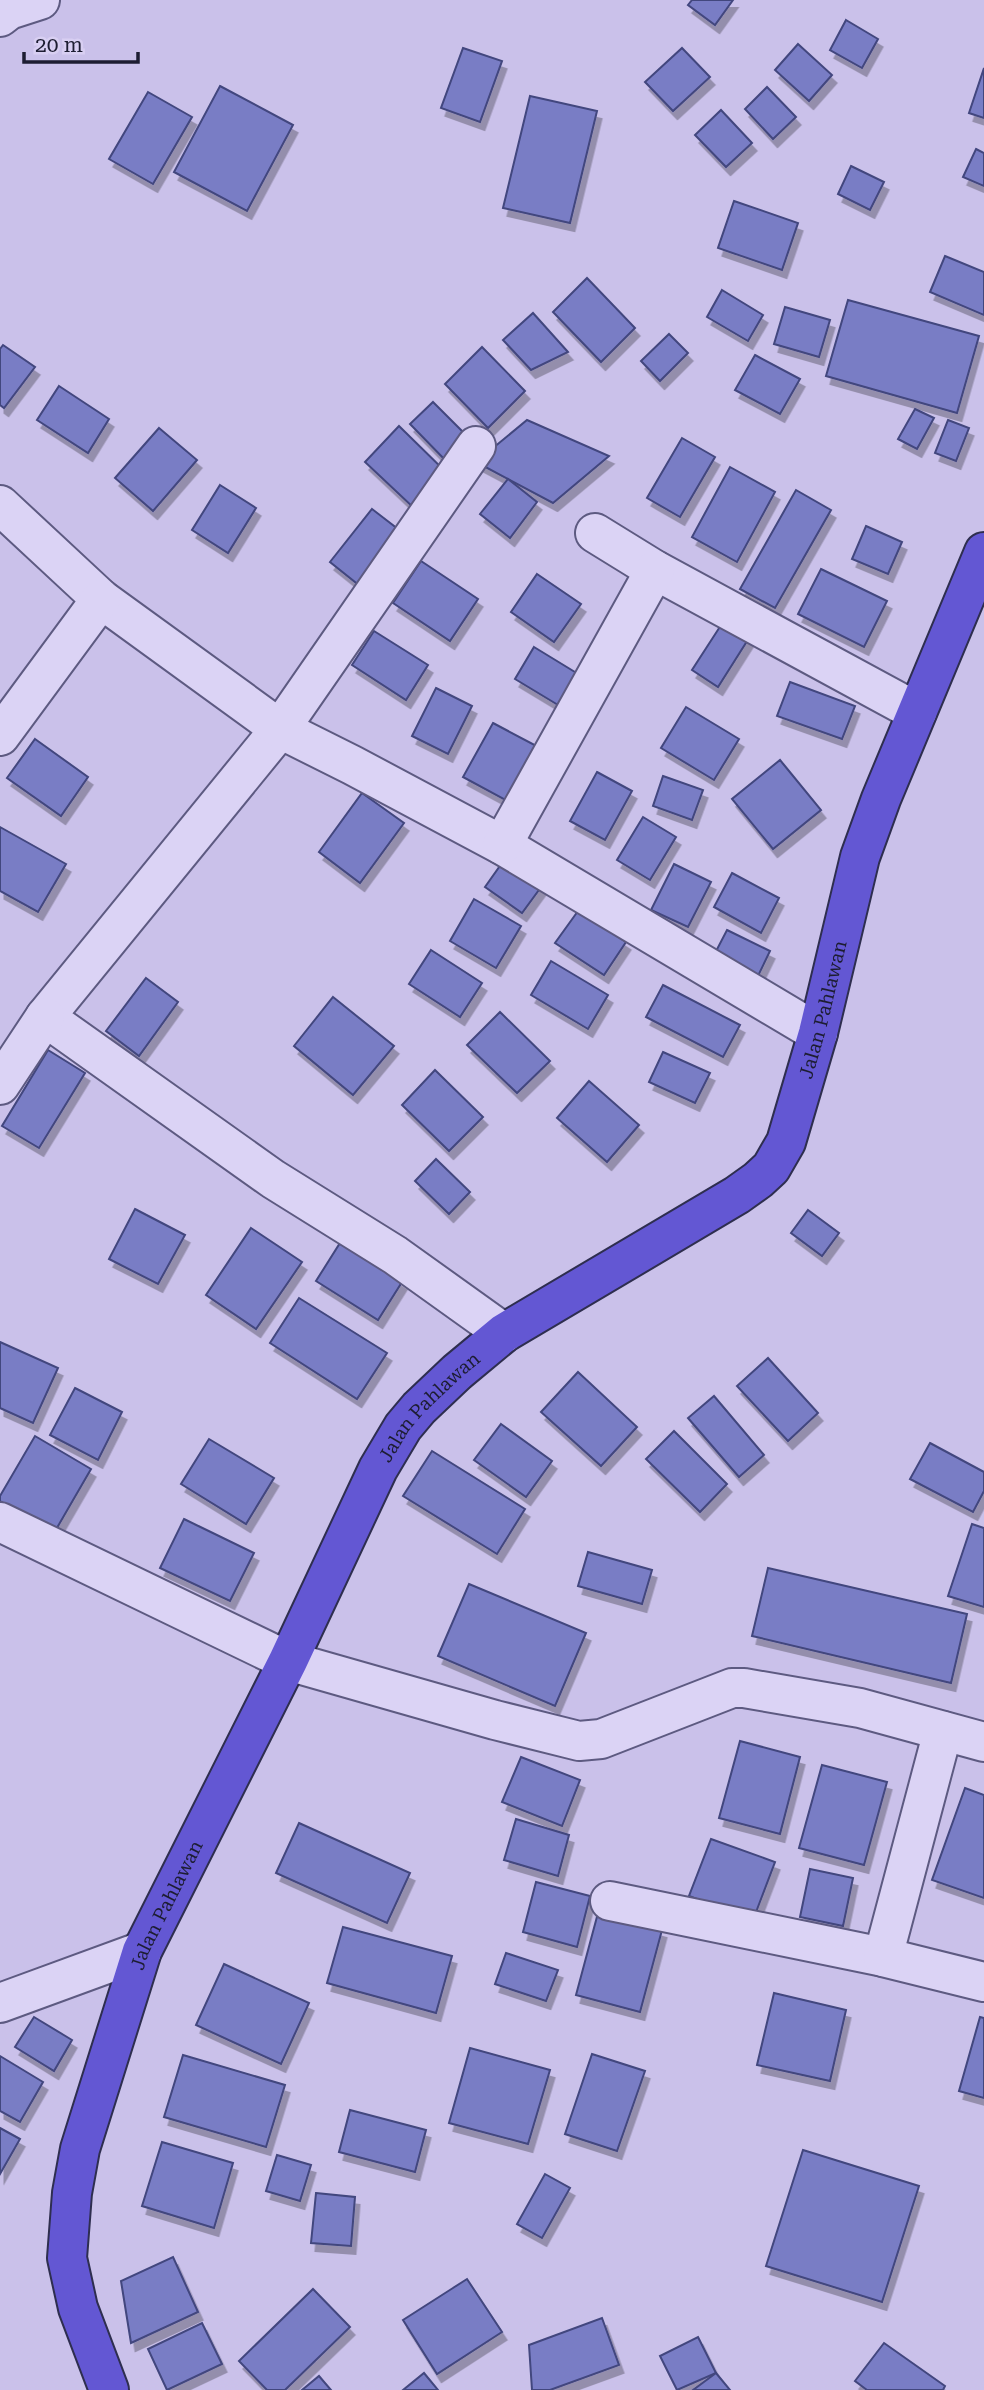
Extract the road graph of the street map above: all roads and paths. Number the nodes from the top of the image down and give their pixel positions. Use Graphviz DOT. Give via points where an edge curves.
graph roads {
  1 [pos="40,0"];
  2 [pos="0,17"];
  3 [pos="476,446"];
  4 [pos="0,505"];
  5 [pos="595,533"];
  6 [pos="984,552"];
  7 [pos="655,570"];
  8 [pos="101,599"];
  9 [pos="917,712"];
  10 [pos="280,729"];
  11 [pos="0,736"];
  12 [pos="502,845"];
  13 [pos="45,1017"];
  14 [pos="818,1033"];
  15 [pos="0,1085"];
  16 [pos="504,1333"];
  17 [pos="0,1522"];
  18 [pos="288,1661"];
  19 [pos="943,1731"];
  20 [pos="984,1742"];
  21 [pos="610,1901"];
  22 [pos="142,1951"];
  23 [pos="883,1957"];
  24 [pos="984,1982"];
  25 [pos="0,2003"];
  26 [pos="109,2390"];
  1 -- 2 [label="street"];
  3 -- 10 [label="street"];
  4 -- 8 [label="street"];
  5 -- 7 [label="street"];
  6 -- 9 [label="highway, Jalan Pahlawan"];
  7 -- 9 [label="street"];
  7 -- 12 [label="street"];
  8 -- 10 [label="street"];
  8 -- 11 [label="street"];
  9 -- 14 [label="highway, Jalan Pahlawan" via="860,857"];
  10 -- 12 [label="street"];
  10 -- 13 [label="street"];
  12 -- 14 [label="street"];
  13 -- 15 [label="street"];
  13 -- 16 [label="street" via="273,1179 395,1255"];
  14 -- 16 [label="highway, Jalan Pahlawan" via="786,1142 765,1174"];
  16 -- 18 [label="highway, Jalan Pahlawan" via="403,1427 378,1469"];
  17 -- 18 [label="street"];
  18 -- 19 [label="street" via="579,1741 601,1739 732,1688 860,1708"];
  18 -- 22 [label="highway, Jalan Pahlawan"];
  19 -- 20 [label="street"];
  19 -- 23 [label="street"];
  21 -- 23 [label="street"];
  22 -- 25 [label="street"];
  22 -- 26 [label="highway, Jalan Pahlawan" via="80,2149 71,2206 68,2258 78,2308"];
  23 -- 24 [label="street"];
}
